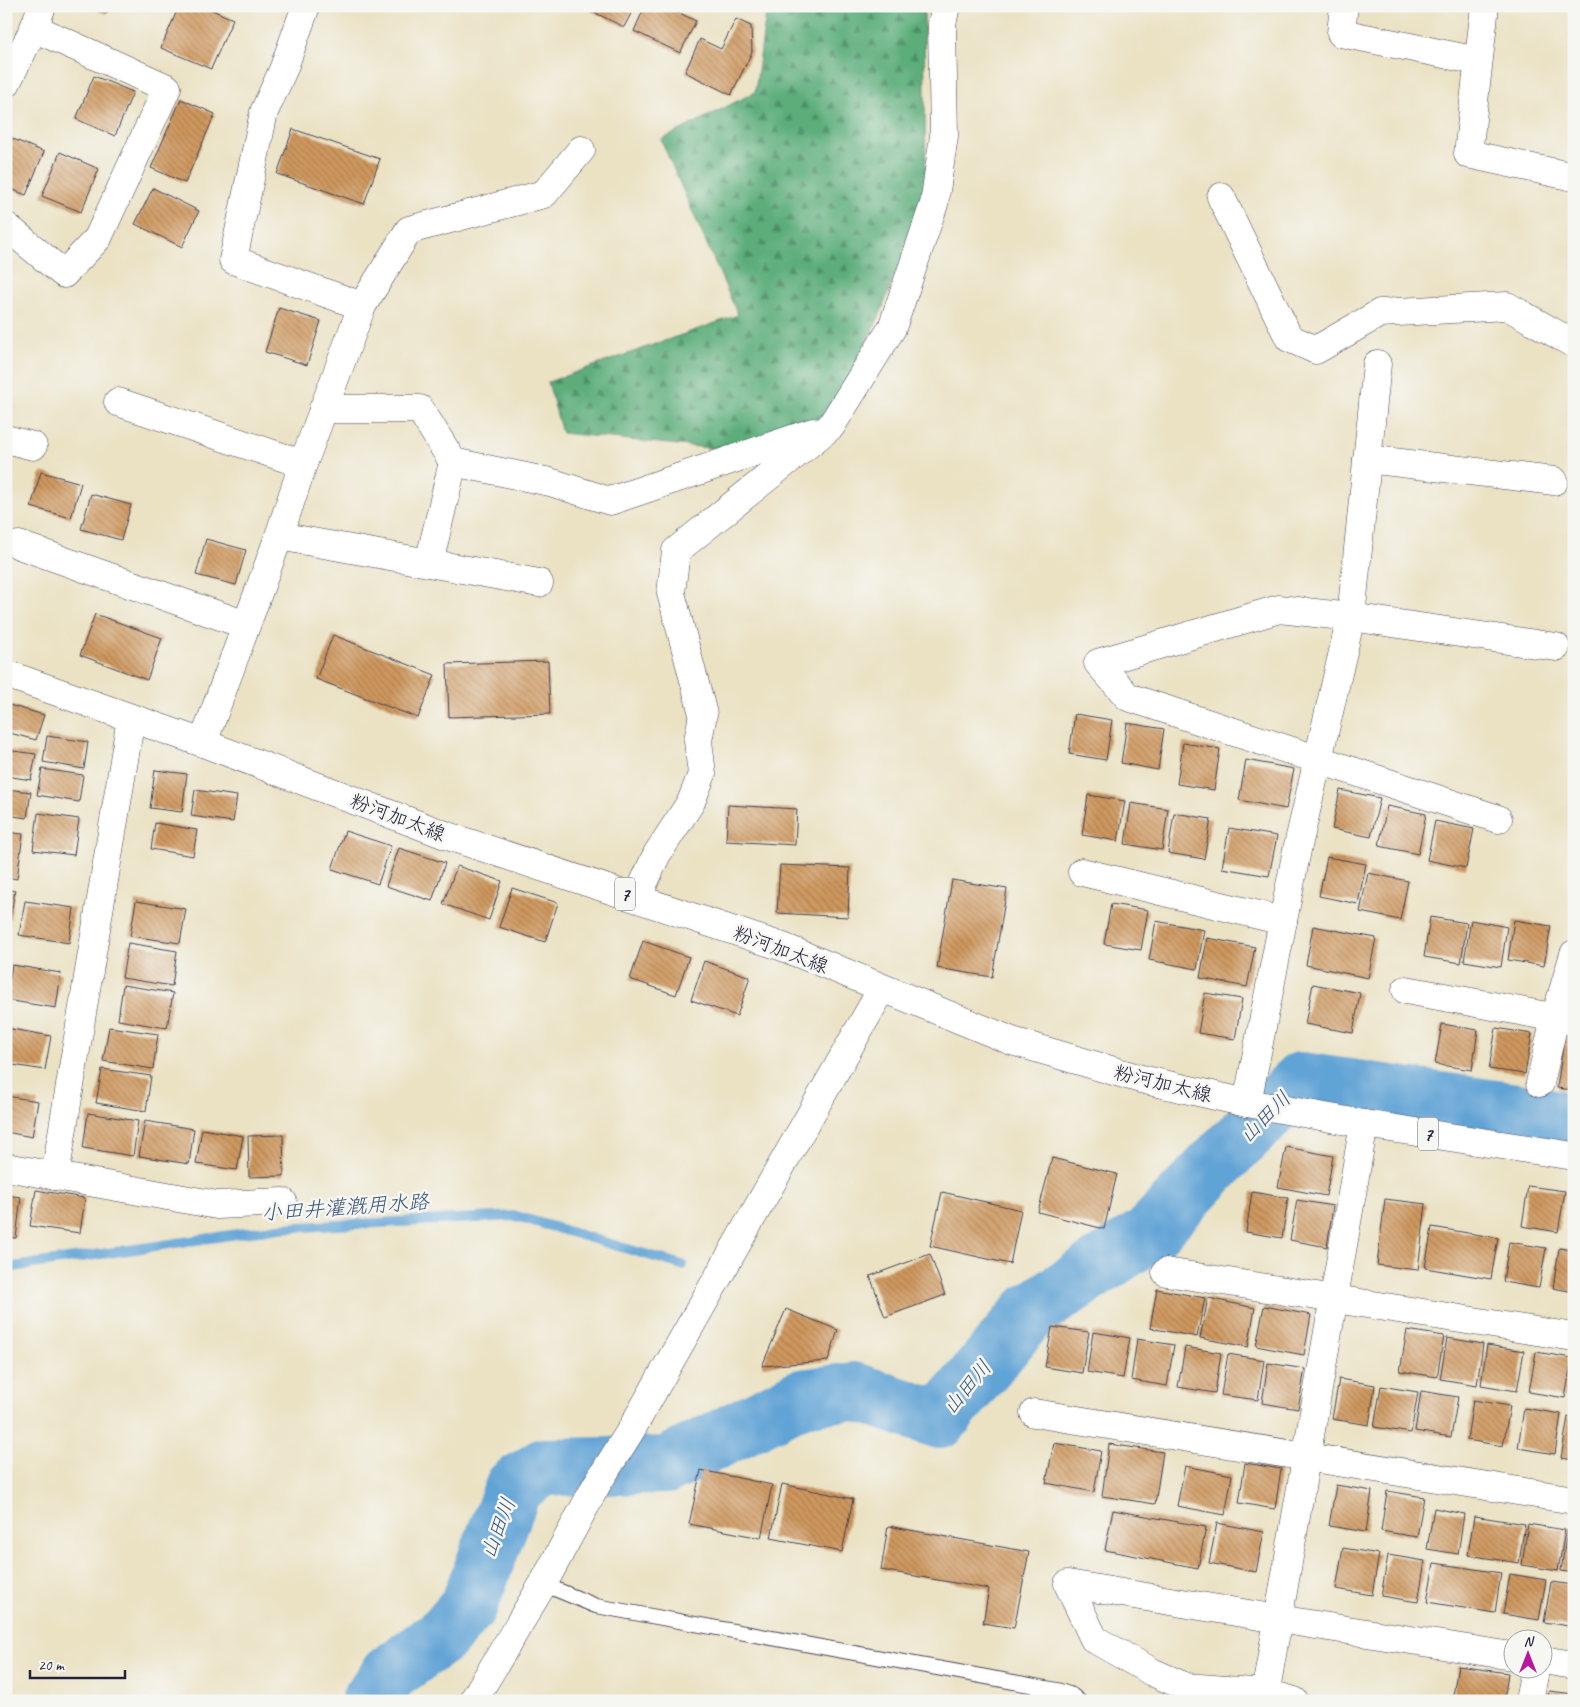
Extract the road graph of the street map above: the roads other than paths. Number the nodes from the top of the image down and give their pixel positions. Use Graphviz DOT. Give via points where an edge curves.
graph roads {
  1 [pos="306,6"];
  2 [pos="946,6"];
  3 [pos="1344,6"];
  4 [pos="1485,6"];
  5 [pos="38,17"];
  6 [pos="1478,61"];
  7 [pos="6,84"];
  8 [pos="581,150"];
  9 [pos="1574,177"];
  10 [pos="1221,197"];
  11 [pos="6,226"];
  12 [pos="362,306"];
  13 [pos="1574,344"];
  14 [pos="1377,364"];
  15 [pos="118,402"];
  16 [pos="323,409"];
  17 [pos="831,426"];
  18 [pos="6,439"];
  19 [pos="33,446"];
  20 [pos="1368,460"];
  21 [pos="453,462"];
  22 [pos="303,464"];
  23 [pos="1554,481"];
  24 [pos="279,536"];
  25 [pos="19,545"];
  26 [pos="429,563"];
  27 [pos="539,583"];
  28 [pos="1351,617"];
  29 [pos="246,625"];
  30 [pos="1556,647"];
  31 [pos="6,674"];
  32 [pos="131,718"];
  33 [pos="203,743"];
  34 [pos="1318,760"];
  35 [pos="1498,819"];
  36 [pos="1082,872"];
  37 [pos="637,898"];
  38 [pos="1283,921"];
  39 [pos="1574,954"];
  40 [pos="882,989"];
  41 [pos="1406,990"];
  42 [pos="1564,1020"];
  43 [pos="1540,1083"];
  44 [pos="1247,1104"];
  45 [pos="1364,1124"];
  46 [pos="1574,1156"];
  47 [pos="6,1167"];
  48 [pos="55,1176"];
  49 [pos="283,1202"];
  50 [pos="1166,1272"];
  51 [pos="1334,1299"];
  52 [pos="1574,1336"];
  53 [pos="1034,1412"];
  54 [pos="1307,1456"];
  55 [pos="1574,1500"];
  56 [pos="543,1584"];
  57 [pos="1278,1620"];
  58 [pos="1502,1654"];
  59 [pos="1552,1662"];
  60 [pos="1574,1665"];
  61 [pos="1533,1680"];
  62 [pos="1265,1697"];
  63 [pos="473,1701"];
  64 [pos="1079,1701"];
  65 [pos="1294,1701"];
  66 [pos="1529,1701"];
  1 -- 12 [label="street" via="264,112 233,260"];
  2 -- 17 [label="street" via="942,24 944,136 934,204 892,328"];
  3 -- 6 [label="street" via="1341,33"];
  4 -- 6 [label="street"];
  5 -- 7 [label="street"];
  5 -- 11 [label="street" via="167,88 98,238 64,274"];
  6 -- 9 [label="street" via="1468,154"];
  8 -- 12 [label="street" via="544,194 409,230"];
  10 -- 13 [label="street" via="1289,338 1316,350 1380,313 1507,306"];
  12 -- 16 [label="street"];
  14 -- 20 [label="street"];
  15 -- 22 [label="street"];
  16 -- 21 [label="street" via="420,409"];
  16 -- 22 [label="street"];
  17 -- 21 [label="street" via="610,501 550,482"];
  17 -- 37 [label="street" via="676,550 671,593 704,714 698,741 702,774 691,802 657,854"];
  18 -- 19 [label="street"];
  20 -- 23 [label="street"];
  20 -- 28 [label="street"];
  21 -- 26 [label="street"];
  22 -- 24 [label="street"];
  24 -- 26 [label="street"];
  24 -- 29 [label="street"];
  25 -- 29 [label="street"];
  26 -- 27 [label="street"];
  28 -- 30 [label="street"];
  28 -- 34 [label="street"];
  28 -- 34 [label="street" via="1279,609 1098,663 1128,698"];
  29 -- 33 [label="street"];
  31 -- 32 [label="street, 粉河加太線 / 7"];
  32 -- 33 [label="street, 粉河加太線 / 7"];
  32 -- 48 [label="street"];
  33 -- 37 [label="street, 粉河加太線 / 7" via="448,836"];
  34 -- 35 [label="street"];
  34 -- 38 [label="street"];
  36 -- 38 [label="street"];
  37 -- 40 [label="street, 粉河加太線 / 7" via="783,947"];
  38 -- 44 [label="street"];
  39 -- 42 [label="street"];
  40 -- 44 [label="street, 粉河加太線 / 7" via="1012,1041 1141,1079"];
  40 -- 56 [label="street" via="631,1430 597,1484"];
  41 -- 42 [label="street"];
  42 -- 43 [label="street"];
  44 -- 45 [label="street, 粉河加太線 / 7"];
  45 -- 46 [label="street, 粉河加太線 / 7"];
  45 -- 51 [label="street"];
  47 -- 48 [label="street"];
  48 -- 49 [label="street" via="217,1205"];
  50 -- 51 [label="street"];
  51 -- 52 [label="street"];
  51 -- 54 [label="street"];
  53 -- 54 [label="street"];
  54 -- 55 [label="street"];
  54 -- 57 [label="street"];
  56 -- 63 [label="street"];
  56 -- 64 [label="lane" via="596,1606 1057,1690"];
  57 -- 58 [label="street"];
  57 -- 62 [label="street"];
  57 -- 62 [label="street" via="1068,1584 1094,1639 1186,1687"];
  59 -- 60 [label="street"];
  61 -- 66 [label="street"];
  62 -- 65 [label="street"];
}
